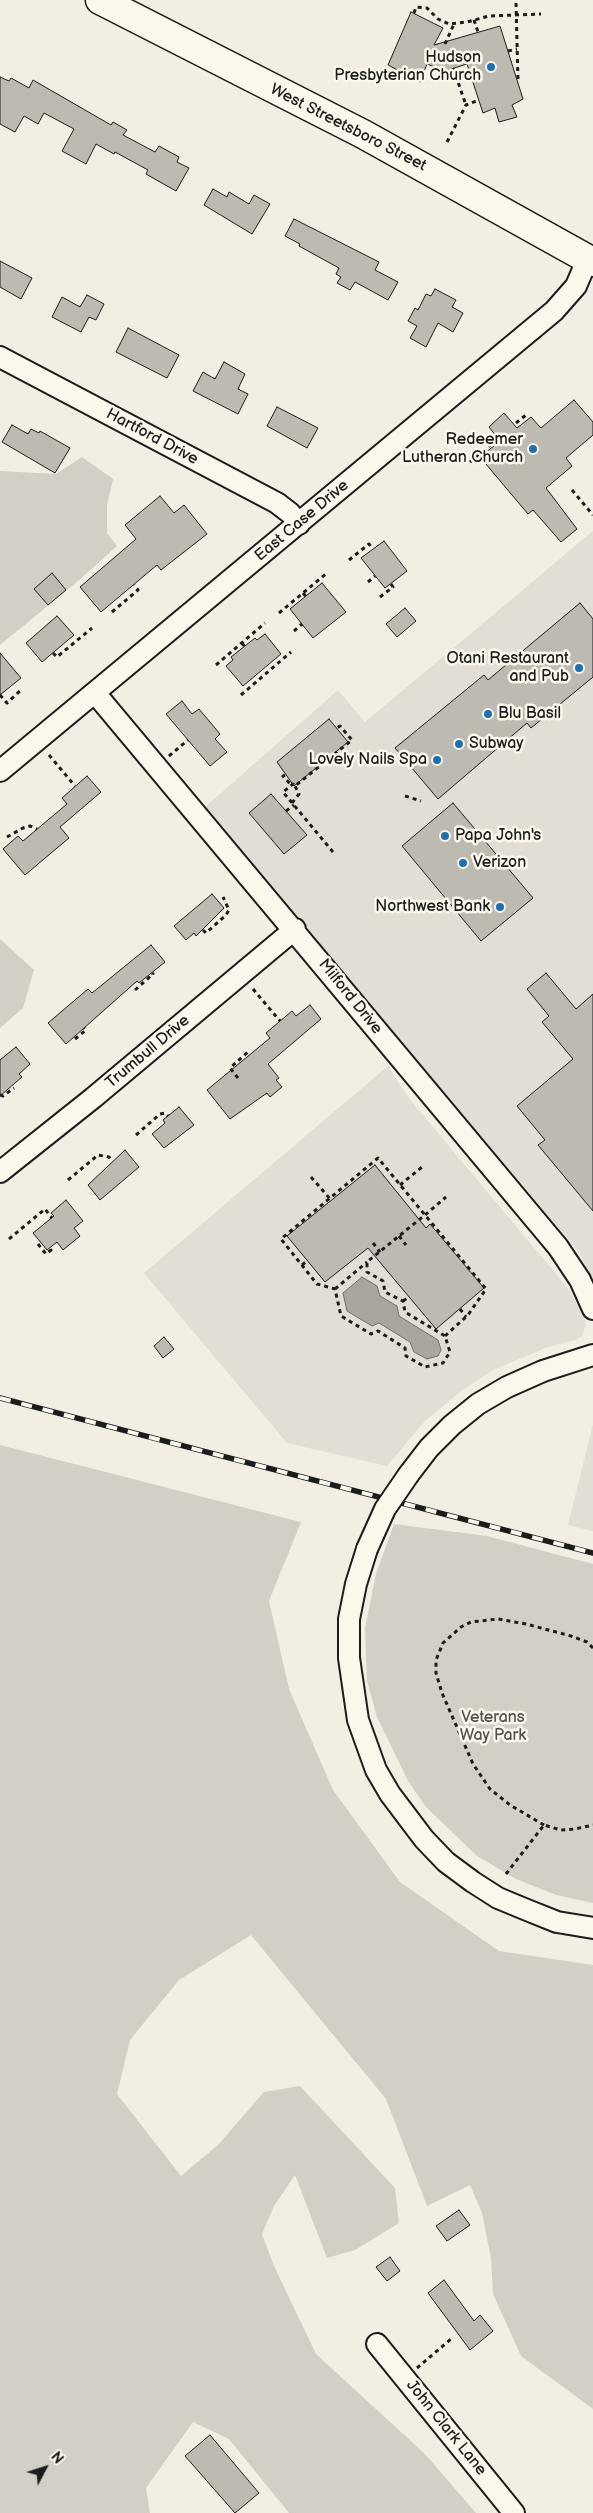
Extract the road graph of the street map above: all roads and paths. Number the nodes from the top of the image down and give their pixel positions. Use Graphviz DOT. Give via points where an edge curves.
graph roads {
  1 [pos="100,0"];
  2 [pos="516,3"];
  3 [pos="414,13"];
  4 [pos="516,14"];
  5 [pos="541,14"];
  6 [pos="474,20"];
  7 [pos="455,24"];
  8 [pos="478,32"];
  9 [pos="445,44"];
  10 [pos="517,49"];
  11 [pos="508,51"];
  12 [pos="453,68"];
  13 [pos="518,81"];
  14 [pos="479,100"];
  15 [pos="466,105"];
  16 [pos="447,142"];
  17 [pos="591,260"];
  18 [pos="0,357"];
  19 [pos="526,415"];
  20 [pos="516,423"];
  21 [pos="495,441"];
  22 [pos="470,462"];
  23 [pos="572,490"];
  24 [pos="593,515"];
  25 [pos="299,524"];
  26 [pos="373,549"];
  27 [pos="349,560"];
  28 [pos="327,573"];
  29 [pos="375,576"];
  30 [pos="368,582"];
  31 [pos="391,584"];
  32 [pos="134,585"];
  33 [pos="303,593"];
  34 [pos="380,597"];
  35 [pos="308,599"];
  36 [pos="112,612"];
  37 [pos="279,613"];
  38 [pos="265,622"];
  39 [pos="302,624"];
  40 [pos="92,628"];
  41 [pos="294,631"];
  42 [pos="242,643"];
  43 [pos="245,647"];
  44 [pos="291,652"];
  45 [pos="53,653"];
  46 [pos="216,665"];
  47 [pos="262,670"];
  48 [pos="266,674"];
  49 [pos="21,690"];
  50 [pos="95,693"];
  51 [pos="0,695"];
  52 [pos="241,695"];
  53 [pos="337,728"];
  54 [pos="188,740"];
  55 [pos="48,754"];
  56 [pos="157,766"];
  57 [pos="0,771"];
  58 [pos="284,775"];
  59 [pos="291,785"];
  60 [pos="75,786"];
  61 [pos="295,786"];
  62 [pos="405,796"];
  63 [pos="421,800"];
  64 [pos="293,804"];
  65 [pos="286,811"];
  66 [pos="37,829"];
  67 [pos="7,837"];
  68 [pos="333,852"];
  69 [pos="224,896"];
  70 [pos="295,929"];
  71 [pos="203,930"];
  72 [pos="152,973"];
  73 [pos="253,989"];
  74 [pos="135,990"];
  75 [pos="280,1021"];
  76 [pos="84,1028"];
  77 [pos="75,1039"];
  78 [pos="248,1052"];
  79 [pos="238,1078"];
  80 [pos="14,1088"];
  81 [pos="0,1094"];
  82 [pos="168,1116"];
  83 [pos="136,1135"];
  84 [pos="112,1161"];
  85 [pos="422,1167"];
  86 [pos="0,1172"];
  87 [pos="311,1177"];
  88 [pos="68,1180"];
  89 [pos="400,1184"];
  90 [pos="446,1197"];
  91 [pos="330,1200"];
  92 [pos="425,1215"];
  93 [pos="52,1218"];
  94 [pos="399,1236"];
  95 [pos="9,1239"];
  96 [pos="373,1243"];
  97 [pos="38,1244"];
  98 [pos="406,1245"];
  99 [pos="49,1248"];
  100 [pos="380,1252"];
  101 [pos="307,1261"];
  102 [pos="367,1262"];
  103 [pos="302,1265"];
  104 [pos="335,1289"];
  105 [pos="409,1297"];
  106 [pos="403,1301"];
  107 [pos="460,1308"];
  108 [pos="593,1309"];
  109 [pos="466,1317"];
  110 [pos="445,1336"];
  111 [pos="593,1355"];
  112 [pos="593,1648"];
  113 [pos="544,1825"];
  114 [pos="593,1825"];
  115 [pos="506,1874"];
  116 [pos="593,1928"];
  117 [pos="451,2339"];
  118 [pos="376,2344"];
  119 [pos="406,2377"];
  120 [pos="514,2513"];
  1 -- 17 [label="main road, West Streetsboro Street" via="363,134"];
  2 -- 4 [label="path"];
  3 -- 7 [label="path" via="416,7 428,8 438,19"];
  4 -- 5 [label="path"];
  4 -- 6 [label="path"];
  4 -- 10 [label="path"];
  6 -- 7 [label="path"];
  6 -- 8 [label="path"];
  7 -- 9 [label="path"];
  10 -- 11 [label="path"];
  10 -- 13 [label="path"];
  12 -- 15 [label="path"];
  14 -- 15 [label="path"];
  15 -- 16 [label="path"];
  17 -- 25 [label="street, East Case Drive" via="576,286 554,311"];
  18 -- 25 [label="street, Hartford Drive" via="277,503"];
  19 -- 20 [label="path"];
  21 -- 22 [label="path"];
  23 -- 24 [label="path"];
  25 -- 50 [label="street, East Case Drive"];
  26 -- 27 [label="path" via="369,544"];
  28 -- 33 [label="path"];
  29 -- 30 [label="path"];
  31 -- 34 [label="path" via="393,587"];
  32 -- 36 [label="path" via="138,590"];
  33 -- 35 [label="path"];
  33 -- 37 [label="path"];
  38 -- 42 [label="path"];
  39 -- 41 [label="path"];
  40 -- 45 [label="path" via="57,657"];
  42 -- 43 [label="path"];
  42 -- 46 [label="path"];
  44 -- 48 [label="path"];
  47 -- 48 [label="path"];
  48 -- 52 [label="path"];
  49 -- 51 [label="path" via="7,703"];
  50 -- 56 [label="street, Milford Drive"];
  50 -- 57 [label="street, East Case Drive"];
  53 -- 61 [label="path" via="340,726 352,740"];
  54 -- 56 [label="path"];
  55 -- 60 [label="path"];
  56 -- 70 [label="street, Milford Drive"];
  58 -- 59 [label="path"];
  59 -- 61 [label="path"];
  59 -- 64 [label="path" via="283,792"];
  61 -- 64 [label="path" via="299,794"];
  62 -- 63 [label="path"];
  64 -- 65 [label="path"];
  64 -- 68 [label="path"];
  66 -- 67 [label="path" via="30,826 22,828"];
  69 -- 71 [label="path" via="229,910 226,915 206,934"];
  70 -- 86 [label="street, Trumbull Drive"];
  70 -- 108 [label="street, Milford Drive" via="558,1247 580,1280"];
  72 -- 74 [label="path"];
  73 -- 75 [label="path"];
  76 -- 77 [label="path" via="86,1030"];
  78 -- 79 [label="path" via="230,1068"];
  80 -- 81 [label="path" via="3,1096"];
  82 -- 83 [label="path" via="160,1114"];
  84 -- 88 [label="path" via="98,1155"];
  85 -- 89 [label="path"];
  87 -- 91 [label="path"];
  89 -- 91 [label="path" via="378,1158"];
  89 -- 92 [label="path"];
  90 -- 92 [label="path"];
  91 -- 103 [label="path" via="279,1240"];
  92 -- 94 [label="path"];
  92 -- 109 [label="path" via="486,1289"];
  93 -- 95 [label="path" via="45,1209"];
  94 -- 98 [label="path"];
  94 -- 100 [label="path"];
  96 -- 100 [label="path"];
  97 -- 99 [label="path" via="46,1254"];
  100 -- 102 [label="path"];
  101 -- 103 [label="path"];
  102 -- 104 [label="path"];
  102 -- 106 [label="path" via="366,1272 383,1281 386,1292"];
  103 -- 104 [label="path" via="317,1284"];
  104 -- 110 [label="path" via="341,1316 371,1334 378,1331 405,1348 406,1356 425,1367 443,1362 450,1352"];
  105 -- 106 [label="path"];
  106 -- 110 [label="path" via="405,1312"];
  107 -- 109 [label="path"];
  109 -- 110 [label="path"];
  111 -- 116 [label="street, bridge" via="506,1387 478,1404 429,1448 385,1509 367,1549 349,1619 349,1658 358,1720 376,1770 424,1839 446,1862 498,1898 557,1922"];
  112 -- 113 [label="path" via="587,1642 570,1636 498,1619 471,1622 461,1627 443,1643 436,1660 442,1693 472,1764 490,1789 510,1806"];
  113 -- 114 [label="path" via="575,1830"];
  113 -- 115 [label="path"];
  117 -- 119 [label="path"];
  118 -- 119 [label="street, John Clark Lane"];
  119 -- 120 [label="street, John Clark Lane"];
}
